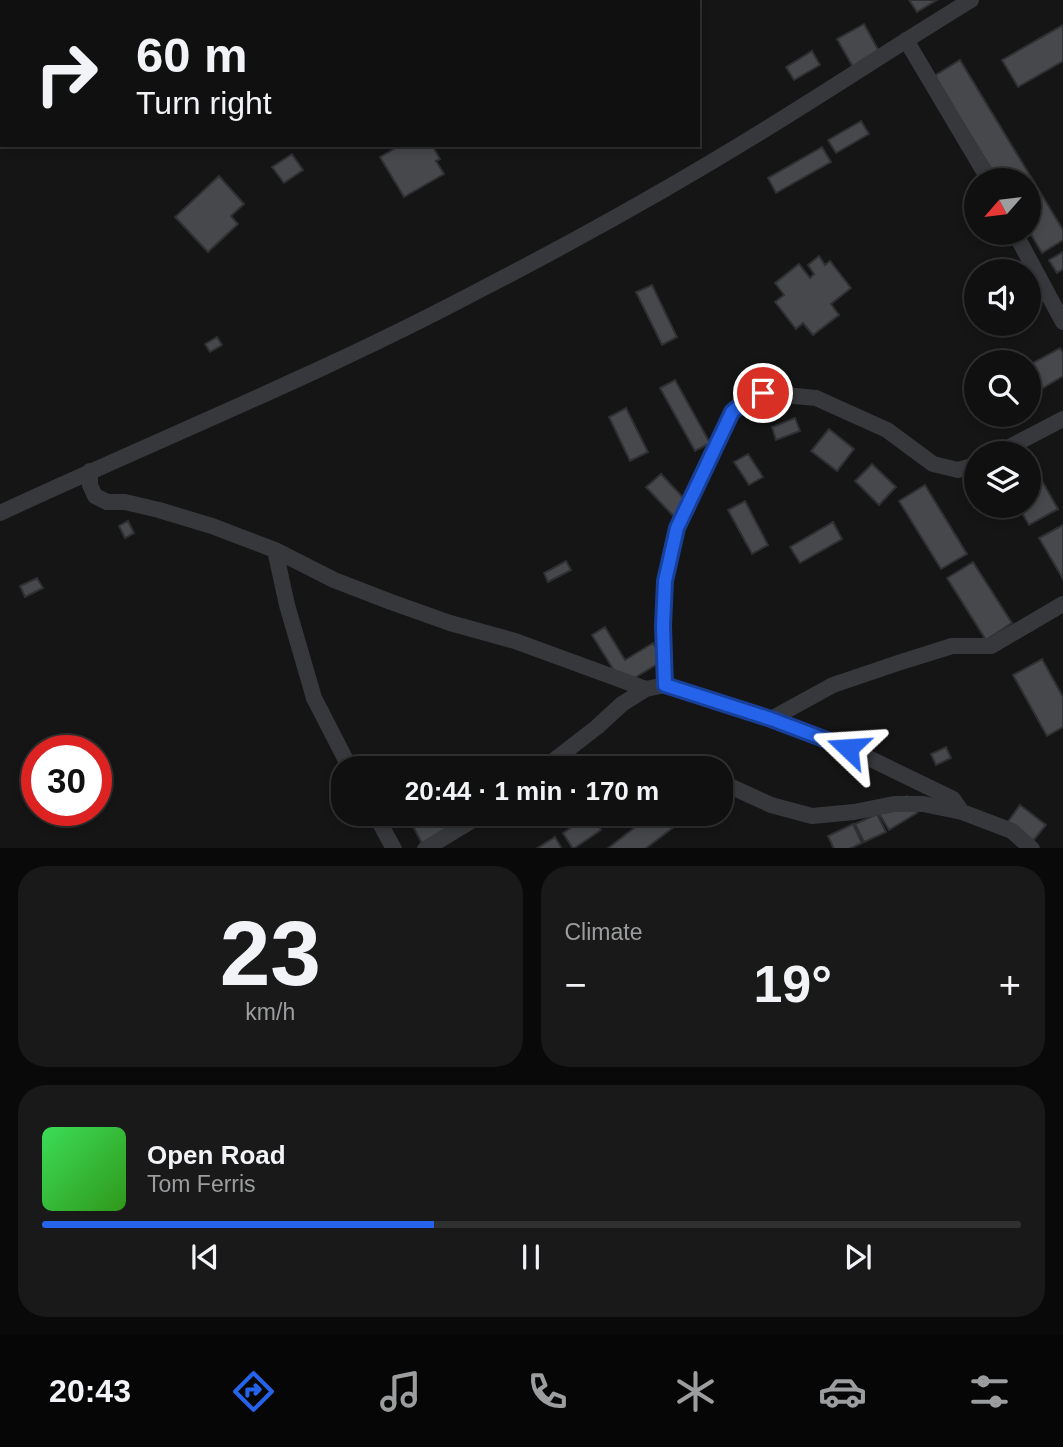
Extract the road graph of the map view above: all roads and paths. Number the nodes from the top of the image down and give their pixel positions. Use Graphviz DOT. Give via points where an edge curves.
graph roads {
  1 [pos="971,0"];
  2 [pos="906,40"];
  3 [pos="982,168"];
  4 [pos="1021,245"];
  5 [pos="1063,322"];
  6 [pos="1063,419"];
  7 [pos="1021,441"];
  8 [pos="964,468"];
  9 [pos="90,471"];
  10 [pos="0,513"];
  11 [pos="275,550"];
  12 [pos="1063,604"];
  13 [pos="665,685"];
  14 [pos="646,689"];
  15 [pos="771,719"];
  16 [pos="343,756"];
  17 [pos="560,756"];
  18 [pos="733,788"];
  19 [pos="962,812"];
  20 [pos="382,826"];
  21 [pos="463,826"];
  22 [pos="393,848"];
  23 [pos="427,848"];
  24 [pos="1030,848"];
  1 -- 2 [label="street"];
  2 -- 3 [label="street"];
  2 -- 9 [label="street" via="643,202 477,292 272,393"];
  4 -- 5 [label="street"];
  6 -- 7 [label="street"];
  8 -- 13 [label="street" via="933,464 887,430 816,398 763,393 750,397 732,412 677,528 665,581"];
  9 -- 10 [label="street"];
  9 -- 11 [label="street" via="95,496 107,502 159,510"];
  11 -- 14 [label="street" via="391,602"];
  11 -- 16 [label="street" via="314,698"];
  12 -- 15 [label="street" via="991,646 952,646 898,663 833,685"];
  13 -- 14 [label="street"];
  13 -- 15 [label="street"];
  14 -- 17 [label="street"];
  15 -- 19 [label="street" via="848,748 934,789 953,799"];
  18 -- 19 [label="street" via="771,805 813,816 894,804"];
  19 -- 24 [label="street" via="1012,831"];
  20 -- 22 [label="street"];
  21 -- 23 [label="street"];
}
